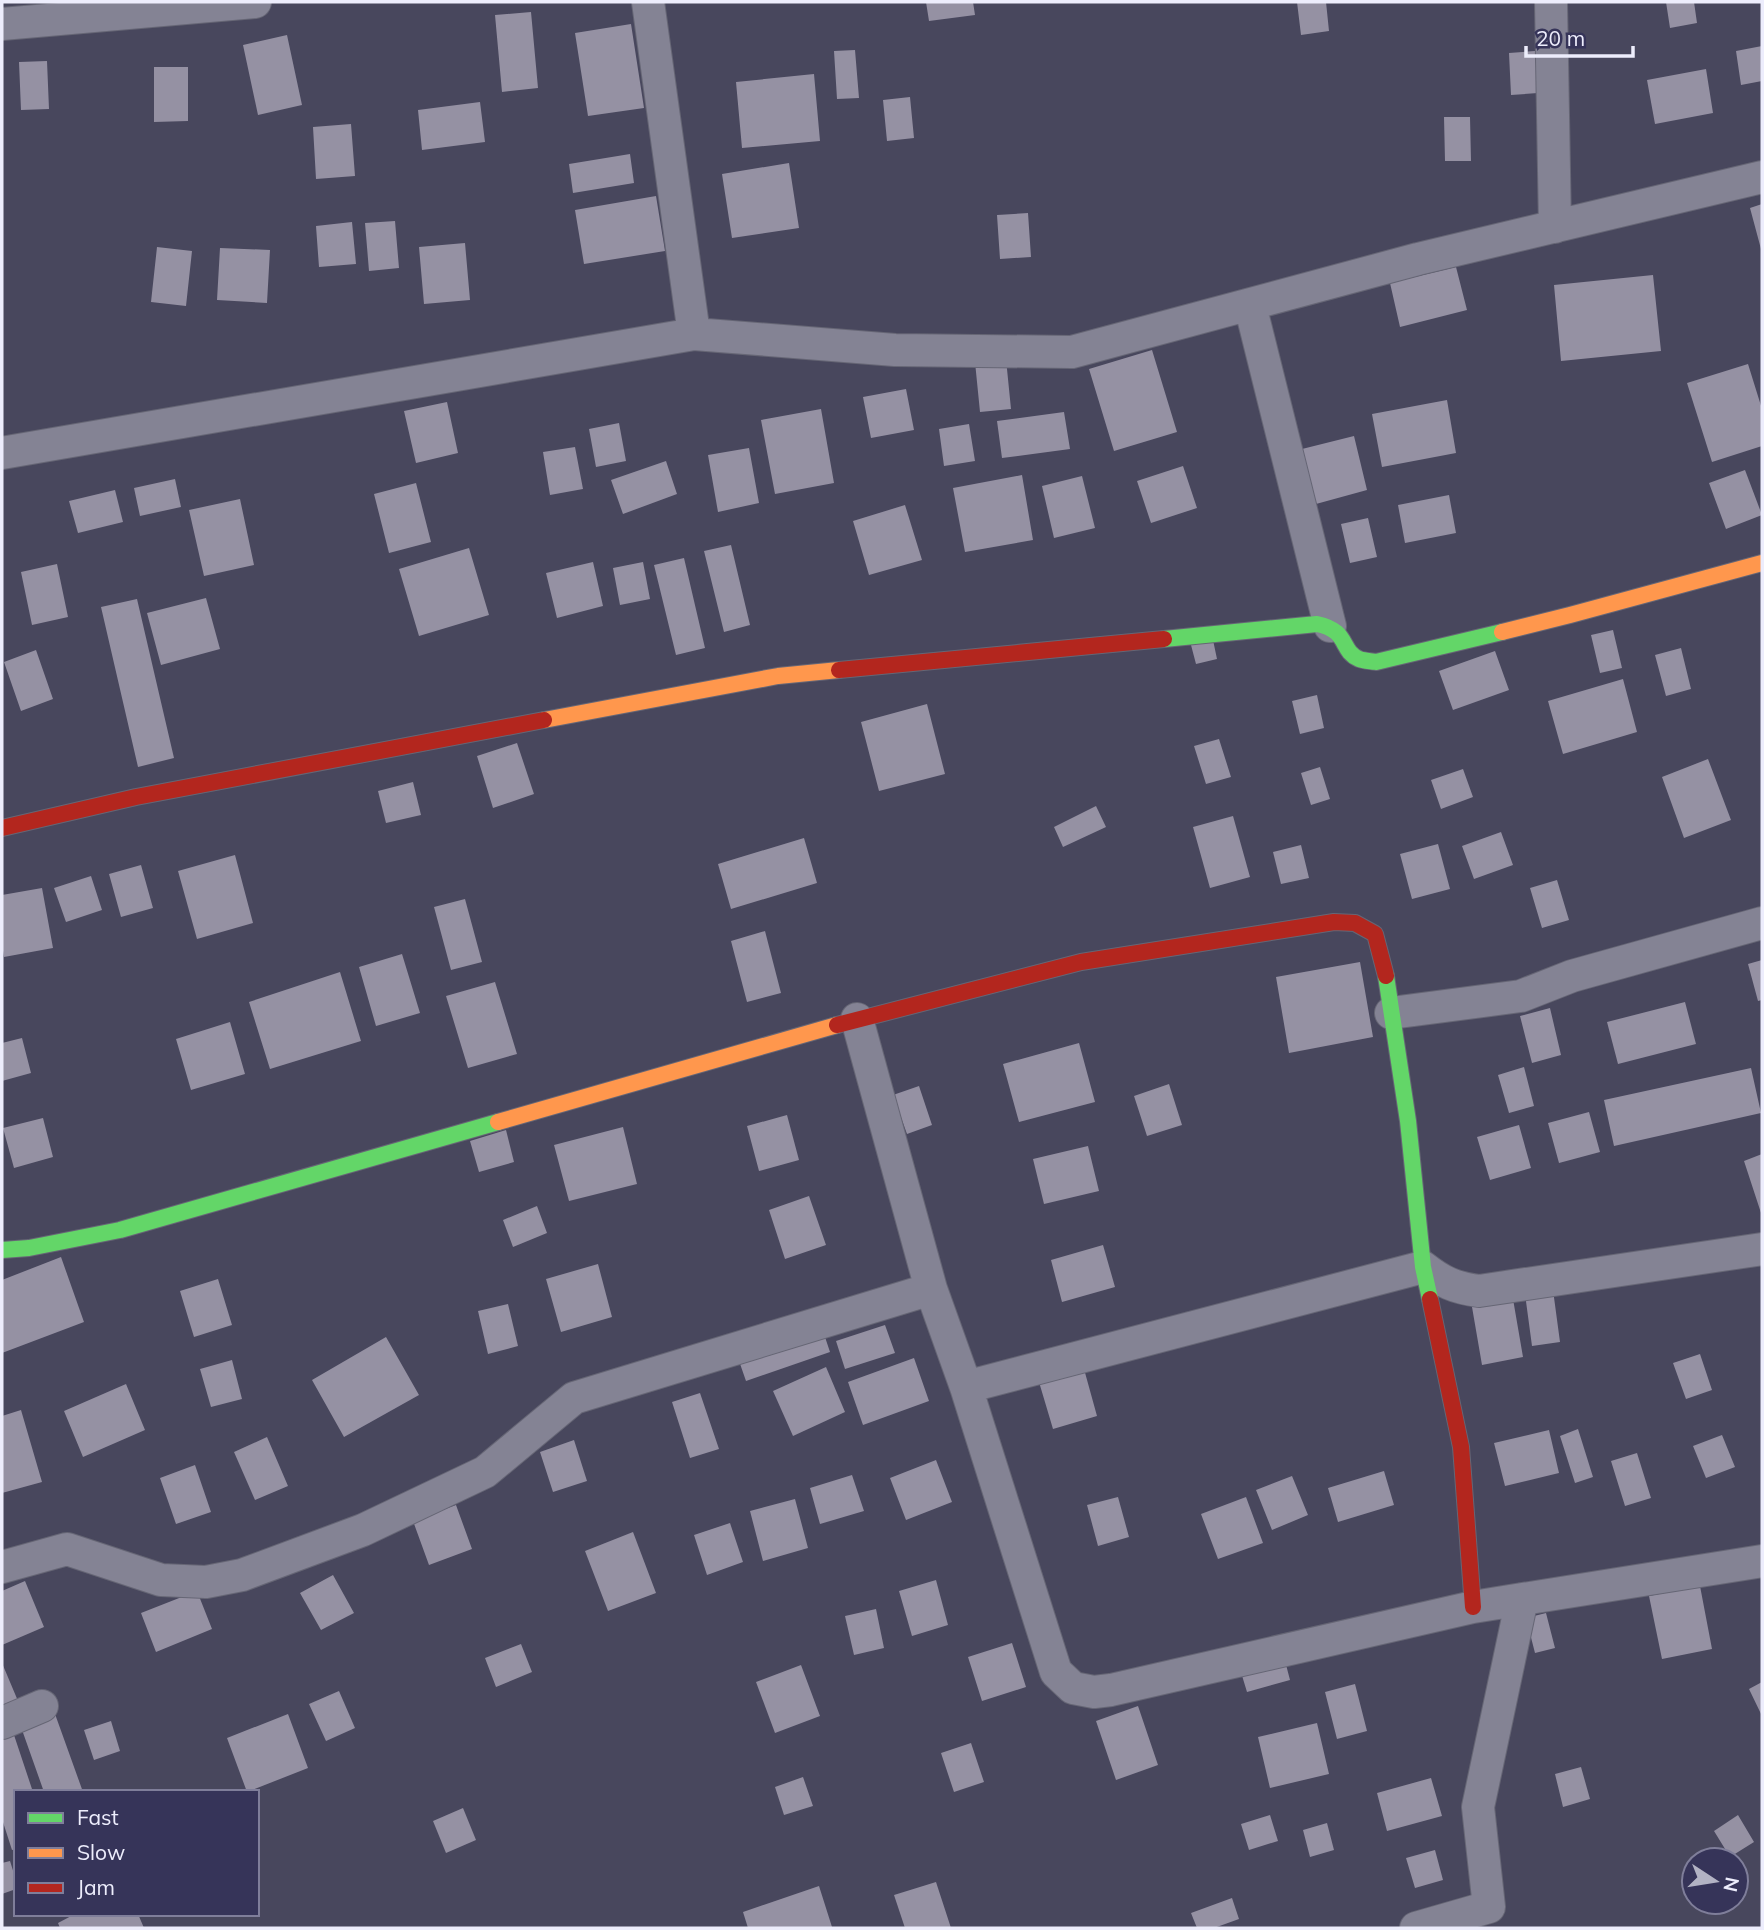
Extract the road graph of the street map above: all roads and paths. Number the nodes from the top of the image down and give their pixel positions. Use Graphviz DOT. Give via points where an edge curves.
graph roads {
  1 [pos="255,2"];
  2 [pos="648,2"];
  3 [pos="1551,2"];
  4 [pos="2,24"];
  5 [pos="1762,177"];
  6 [pos="1555,227"];
  7 [pos="1250,304"];
  8 [pos="694,334"];
  9 [pos="2,453"];
  10 [pos="1762,564"];
  11 [pos="1330,626"];
  12 [pos="2,828"];
  13 [pos="1762,923"];
  14 [pos="1391,1013"];
  15 [pos="857,1019"];
  16 [pos="1762,1249"];
  17 [pos="2,1250"];
  18 [pos="1423,1267"];
  19 [pos="931,1289"];
  20 [pos="966,1387"];
  21 [pos="1762,1562"];
  22 [pos="2,1567"];
  23 [pos="1522,1599"];
  24 [pos="1472,1607"];
  25 [pos="42,1706"];
  26 [pos="2,1723"];
  27 [pos="1416,1928"];
  1 -- 4 [label="street"];
  2 -- 8 [label="street"];
  3 -- 6 [label="street"];
  5 -- 6 [label="street"];
  6 -- 7 [label="street"];
  7 -- 8 [label="street" via="1072,352 895,351"];
  7 -- 11 [label="street"];
  8 -- 9 [label="street"];
  10 -- 11 [label="street" via="1376,662 1359,659"];
  11 -- 12 [label="street" via="778,676 136,797"];
  13 -- 14 [label="street" via="1572,976 1521,996"];
  14 -- 15 [label="street" via="1375,934 1355,923 1334,922 1081,962"];
  14 -- 18 [label="street"];
  15 -- 17 [label="street" via="120,1230"];
  15 -- 19 [label="street"];
  16 -- 18 [label="street" via="1479,1291 1459,1289"];
  18 -- 20 [label="street"];
  18 -- 24 [label="street" via="1461,1447"];
  19 -- 20 [label="street"];
  19 -- 22 [label="street" via="574,1398 485,1472 363,1530 242,1575 206,1582 162,1580 67,1549"];
  20 -- 24 [label="street" via="1056,1672 1073,1688 1111,1690"];
  21 -- 23 [label="street"];
  23 -- 24 [label="street"];
  23 -- 27 [label="street" via="1478,1807 1489,1907"];
  25 -- 26 [label="street"];
}
